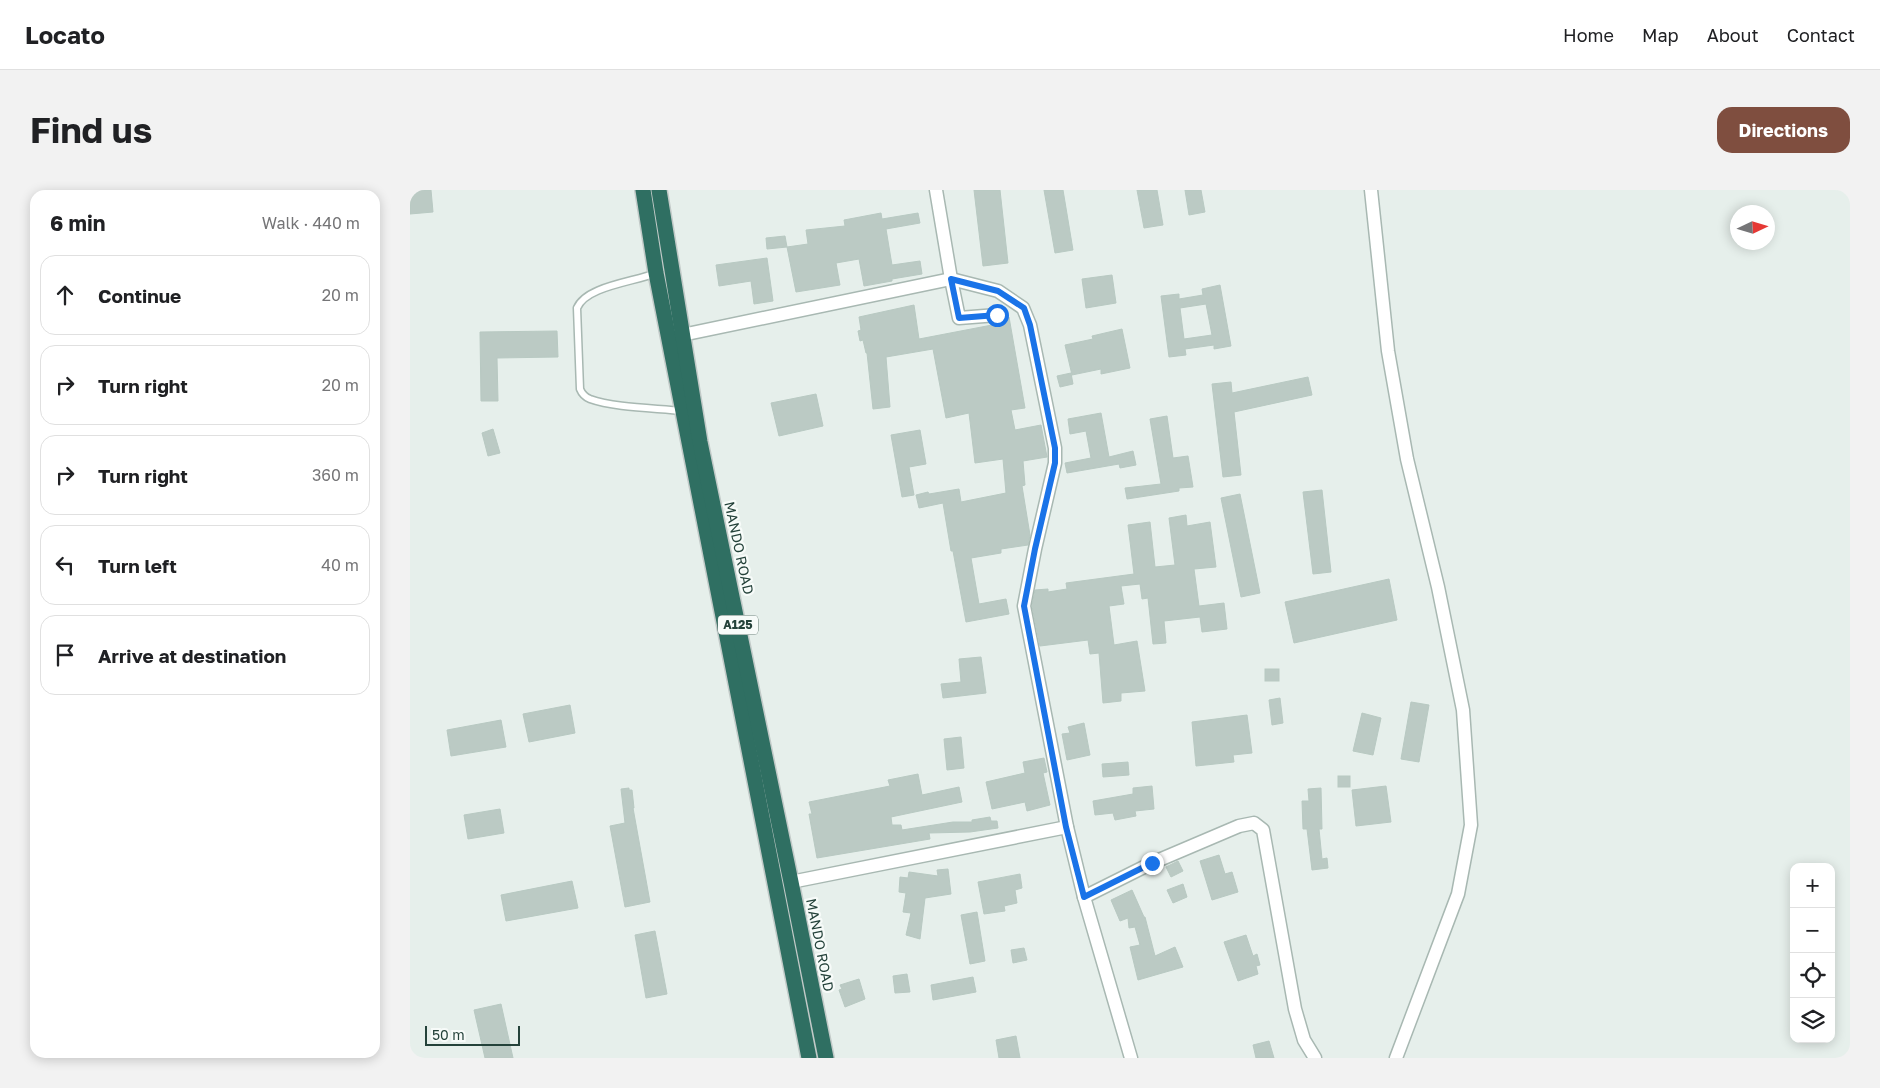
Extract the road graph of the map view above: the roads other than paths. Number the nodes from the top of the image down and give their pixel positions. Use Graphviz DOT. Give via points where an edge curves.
graph roads {
  1 [pos="643,190"];
  2 [pos="659,190"];
  3 [pos="936,190"];
  4 [pos="1371,190"];
  5 [pos="656,274"];
  6 [pos="951,279"];
  7 [pos="997,315"];
  8 [pos="682,335"];
  9 [pos="683,411"];
  10 [pos="1066,827"];
  11 [pos="791,882"];
  12 [pos="1084,897"];
  13 [pos="809,1058"];
  14 [pos="826,1058"];
  15 [pos="1131,1058"];
  16 [pos="1315,1058"];
  17 [pos="1396,1058"];
  1 -- 5 [label="highway, MANDO ROAD / A125"];
  2 -- 8 [label="highway, MANDO ROAD / A125"];
  3 -- 6 [label="street"];
  4 -- 17 [label="street" via="1388,351 1405,450 1463,710 1471,826 1458,894"];
  5 -- 9 [label="highway, MANDO ROAD / A125"];
  5 -- 9 [label="lane" via="604,288 582,299 577,308 580,389 589,399"];
  6 -- 7 [label="street" via="959,318"];
  6 -- 8 [label="street"];
  6 -- 10 [label="street" via="998,291 1024,308 1030,325 1055,448 1055,463 1024,606"];
  8 -- 11 [label="highway, MANDO ROAD / A125" via="700,442"];
  9 -- 13 [label="highway, MANDO ROAD / A125"];
  10 -- 11 [label="street"];
  10 -- 12 [label="street"];
  11 -- 14 [label="highway, MANDO ROAD / A125"];
  12 -- 15 [label="street"];
  12 -- 16 [label="street" via="1152,863 1239,826 1254,823 1263,830 1295,1009 1304,1040"];
}
